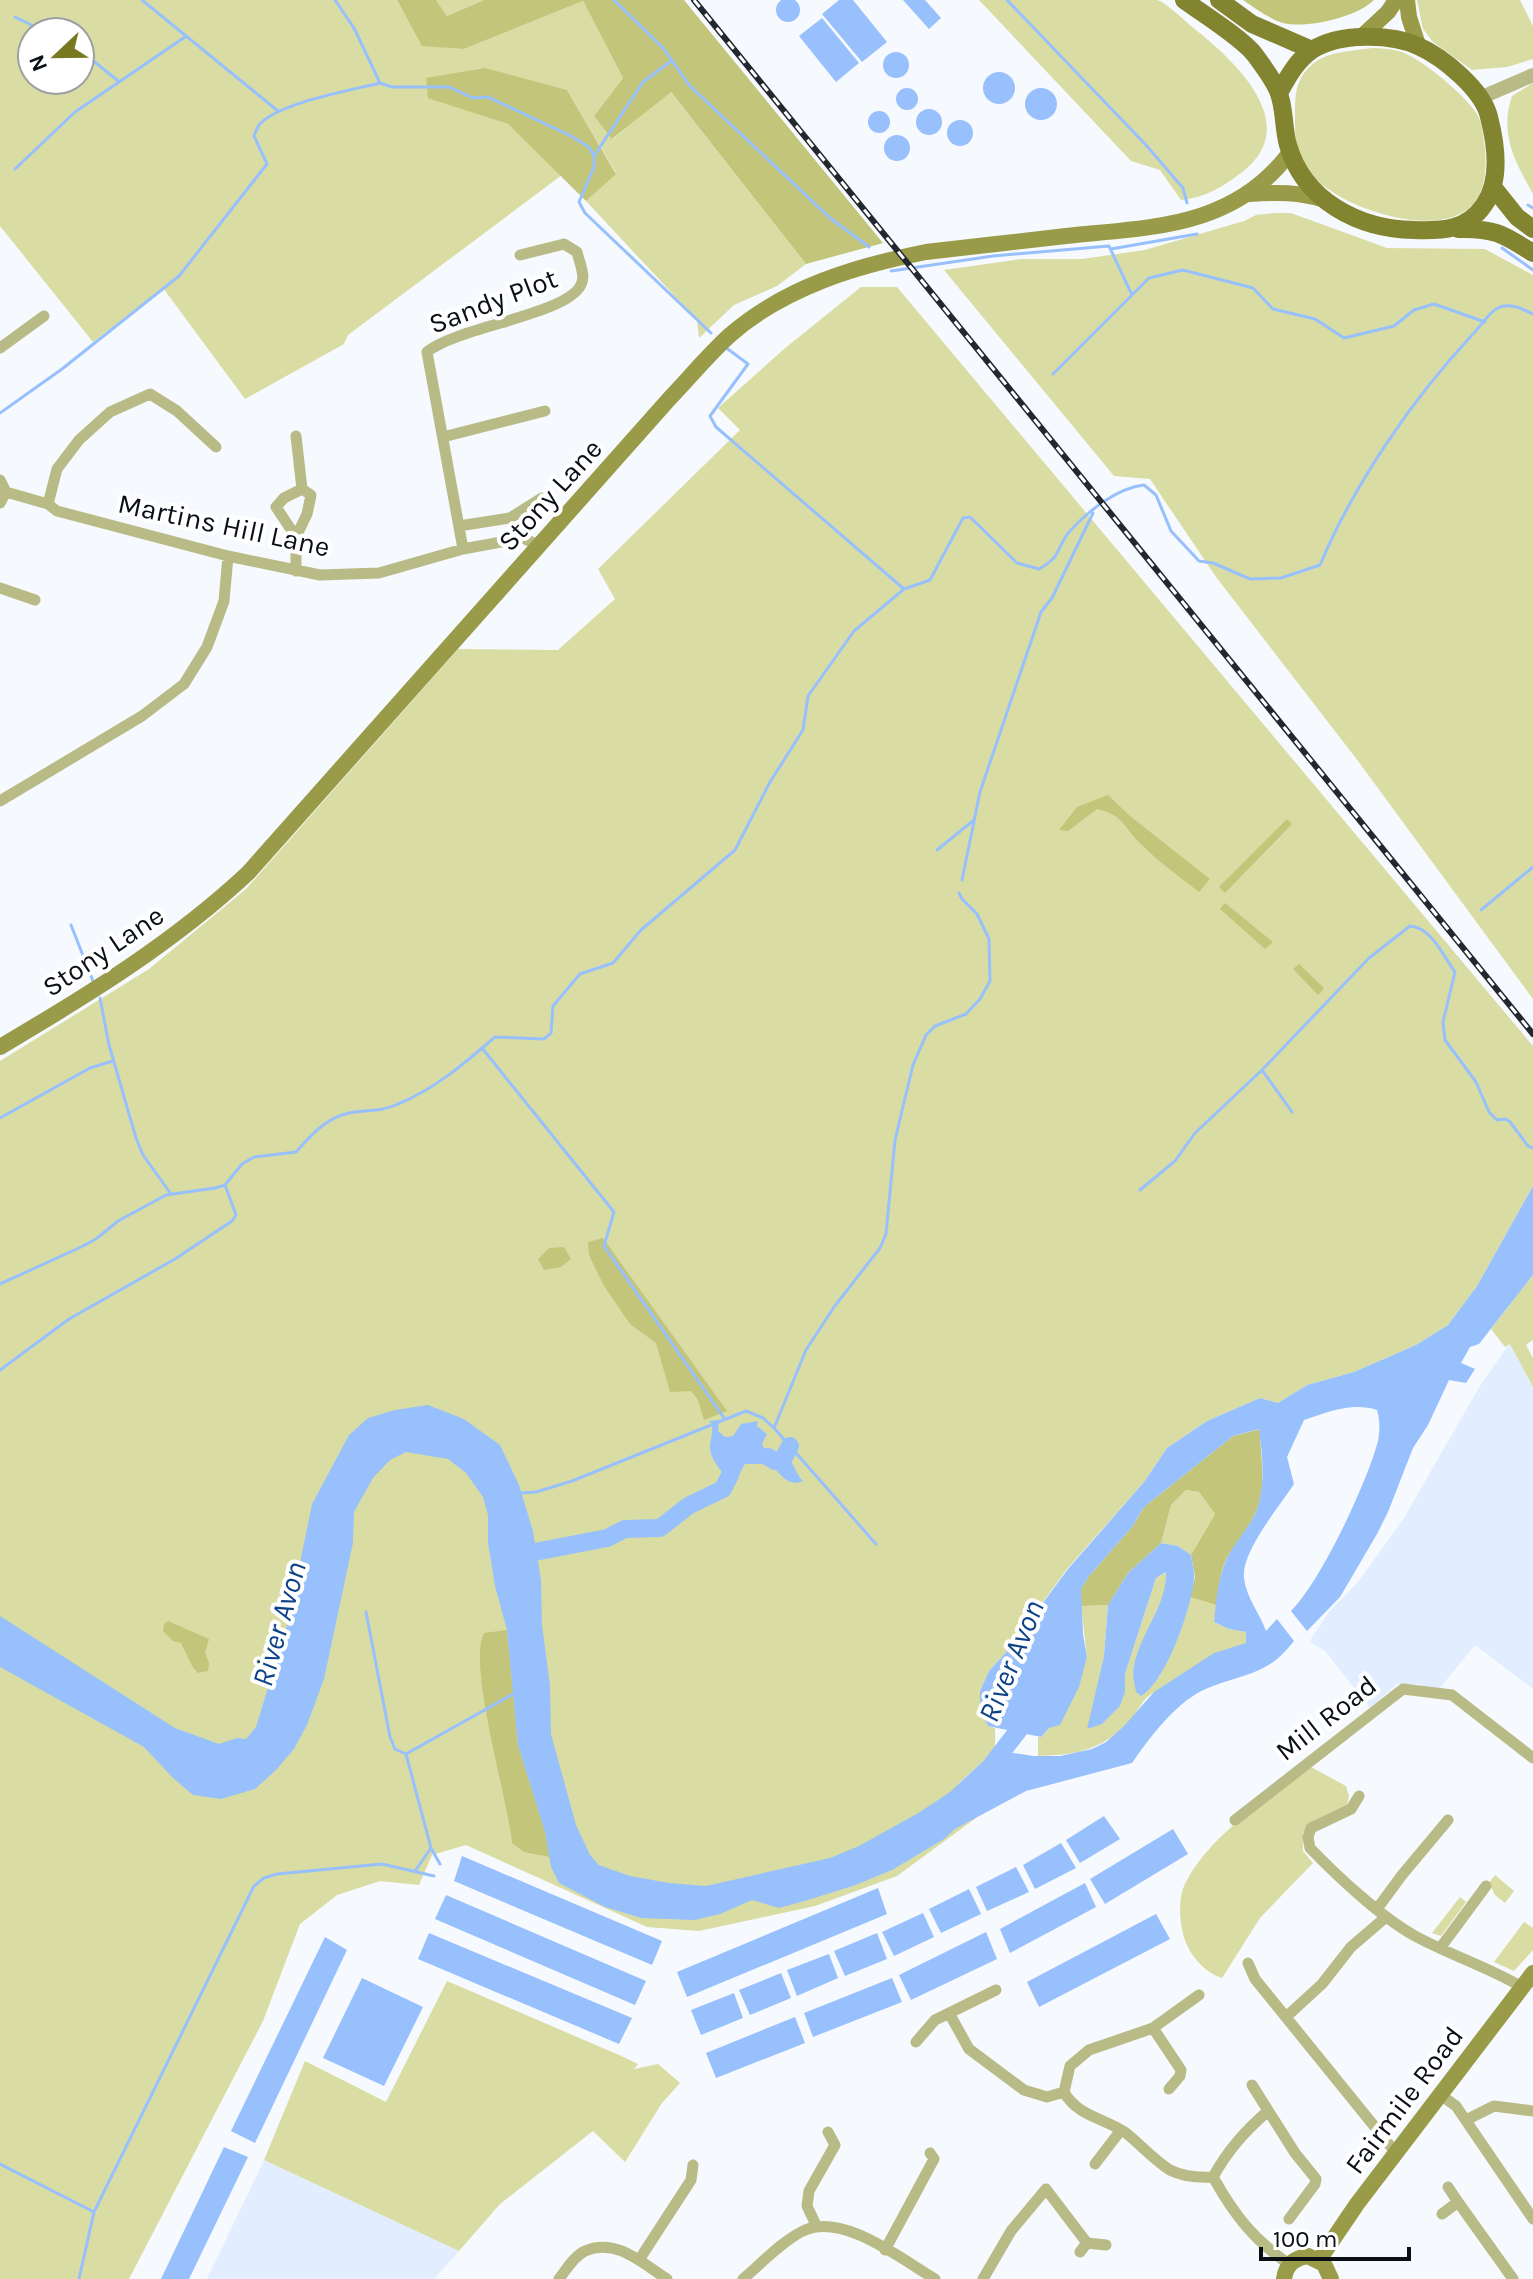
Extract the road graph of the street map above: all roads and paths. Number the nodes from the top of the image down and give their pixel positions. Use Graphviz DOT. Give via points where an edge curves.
graph roads {
  1 [pos="1184,0"];
  2 [pos="1219,0"];
  3 [pos="1396,0"];
  4 [pos="1407,0"];
  5 [pos="1360,38"];
  6 [pos="1418,45"];
  7 [pos="1312,50"];
  8 [pos="1533,75"];
  9 [pos="1279,93"];
  10 [pos="1480,98"];
  11 [pos="1291,151"];
  12 [pos="1493,187"];
  13 [pos="1250,194"];
  14 [pos="1325,200"];
  15 [pos="1533,229"];
  16 [pos="1446,230"];
  17 [pos="1533,253"];
  18 [pos="520,255"];
  19 [pos="44,316"];
  20 [pos="0,348"];
  21 [pos="545,411"];
  22 [pos="296,436"];
  23 [pos="443,437"];
  24 [pos="216,447"];
  25 [pos="302,489"];
  26 [pos="2,492"];
  27 [pos="542,498"];
  28 [pos="48,504"];
  29 [pos="459,526"];
  30 [pos="296,537"];
  31 [pos="540,546"];
  32 [pos="463,549"];
  33 [pos="228,556"];
  34 [pos="296,571"];
  35 [pos="0,588"];
  36 [pos="35,600"];
  37 [pos="0,801"];
  38 [pos="0,1047"];
  39 [pos="1533,1758"];
  40 [pos="1359,1796"];
  41 [pos="1235,1820"];
  42 [pos="1448,1820"];
  43 [pos="1486,1886"];
  44 [pos="1381,1913"];
  45 [pos="1441,1947"];
  46 [pos="1248,1963"];
  47 [pos="1533,1973"];
  48 [pos="1522,1987"];
  49 [pos="996,1990"];
  50 [pos="1199,1995"];
  51 [pos="949,2013"];
  52 [pos="1286,2017"];
  53 [pos="1153,2028"];
  54 [pos="916,2042"];
  55 [pos="1252,2085"];
  56 [pos="1169,2089"];
  57 [pos="1064,2092"];
  58 [pos="1442,2096"];
  59 [pos="1268,2111"];
  60 [pos="1533,2111"];
  61 [pos="1466,2120"];
  62 [pos="1121,2130"];
  63 [pos="828,2132"];
  64 [pos="930,2153"];
  65 [pos="1396,2153"];
  66 [pos="1095,2164"];
  67 [pos="693,2165"];
  68 [pos="1213,2177"];
  69 [pos="1448,2187"];
  70 [pos="1458,2202"];
  71 [pos="1442,2214"];
  72 [pos="1289,2219"];
  73 [pos="1533,2219"];
  74 [pos="816,2225"];
  75 [pos="1106,2245"];
  76 [pos="885,2250"];
  77 [pos="639,2260"];
  78 [pos="1319,2260"];
  79 [pos="1287,2272"];
  80 [pos="559,2279"];
  81 [pos="667,2279"];
  82 [pos="743,2279"];
  83 [pos="935,2279"];
  84 [pos="983,2279"];
  85 [pos="1331,2279"];
  86 [pos="1513,2279"];
  1 -- 9 [label="main road" via="1254,53"];
  2 -- 7 [label="main road" via="1252,24"];
  3 -- 5 [label="main road"];
  4 -- 6 [label="main road"];
  5 -- 6 [label="main road"];
  5 -- 7 [label="main road"];
  6 -- 10 [label="main road" via="1465,79"];
  7 -- 9 [label="main road" via="1295,65"];
  8 -- 10 [label="street"];
  9 -- 11 [label="main road"];
  10 -- 12 [label="main road" via="1493,131"];
  11 -- 13 [label="main road, Stony Lane"];
  11 -- 14 [label="main road" via="1306,184"];
  12 -- 15 [label="main road"];
  12 -- 16 [label="main road" via="1473,219"];
  13 -- 14 [label="main road, Stony Lane" via="1307,194"];
  13 -- 31 [label="main road, Stony Lane" via="1167,226 926,252 846,271 800,290 728,337"];
  14 -- 16 [label="main road" via="1366,223"];
  16 -- 17 [label="main road" via="1485,228"];
  18 -- 23 [label="street, Sandy Plot" via="564,244 577,252 584,280 577,295 559,305 457,335 427,352"];
  19 -- 20 [label="street"];
  21 -- 23 [label="street"];
  22 -- 25 [label="street"];
  23 -- 29 [label="street, Sandy Plot"];
  24 -- 28 [label="street" via="150,394 110,412 79,440 57,469"];
  25 -- 30 [label="street" via="311,495"];
  25 -- 30 [label="street" via="276,507"];
  26 -- 28 [label="street, Martins Hill Lane"];
  27 -- 29 [label="street" via="510,518"];
  28 -- 33 [label="street, Martins Hill Lane" via="57,511"];
  29 -- 32 [label="street, Sandy Plot"];
  30 -- 34 [label="street"];
  31 -- 32 [label="street, Martins Hill Lane" via="523,538"];
  31 -- 38 [label="main road, Stony Lane" via="211,908 101,987"];
  32 -- 34 [label="street, Martins Hill Lane" via="379,573"];
  33 -- 34 [label="street, Martins Hill Lane"];
  33 -- 37 [label="street" via="224,601 207,647 184,684 142,716"];
  35 -- 36 [label="street"];
  39 -- 41 [label="street, Mill Road" via="1452,1695 1403,1689"];
  40 -- 44 [label="street" via="1351,1809 1311,1828 1308,1843"];
  42 -- 44 [label="street" via="1402,1875"];
  43 -- 45 [label="street"];
  44 -- 45 [label="street"];
  44 -- 52 [label="street" via="1322,1984"];
  45 -- 48 [label="street"];
  46 -- 52 [label="street"];
  47 -- 48 [label="main road, Fairmile Road"];
  48 -- 58 [label="main road, Fairmile Road"];
  49 -- 51 [label="street"];
  50 -- 53 [label="street"];
  51 -- 54 [label="street"];
  51 -- 57 [label="street" via="969,2049 1024,2090 1047,2097"];
  52 -- 65 [label="street"];
  53 -- 56 [label="street" via="1181,2070"];
  53 -- 57 [label="street" via="1089,2050 1070,2066"];
  55 -- 59 [label="street"];
  57 -- 62 [label="street" via="1082,2112"];
  58 -- 61 [label="street"];
  58 -- 65 [label="main road, Fairmile Road"];
  59 -- 68 [label="street" via="1245,2131"];
  59 -- 72 [label="street" via="1316,2179"];
  60 -- 61 [label="street" via="1494,2106"];
  61 -- 73 [label="street"];
  62 -- 66 [label="street"];
  62 -- 68 [label="street" via="1172,2171"];
  63 -- 74 [label="street" via="835,2145 809,2191 807,2206"];
  64 -- 76 [label="street" via="934,2159"];
  65 -- 78 [label="main road, Fairmile Road"];
  67 -- 77 [label="street" via="691,2180"];
  68 -- 79 [label="street" via="1234,2214"];
  69 -- 70 [label="street"];
  70 -- 71 [label="street"];
  70 -- 86 [label="street"];
  74 -- 76 [label="street" via="848,2229"];
  74 -- 82 [label="street" via="799,2232"];
  75 -- 84 [label="street" via="1084,2248 1049,2186 1011,2231"];
  76 -- 83 [label="street"];
  77 -- 80 [label="street" via="623,2250 586,2250"];
  77 -- 81 [label="street"];
  78 -- 79 [label="main road" via="1304,2257"];
  78 -- 85 [label="main road"];
}
